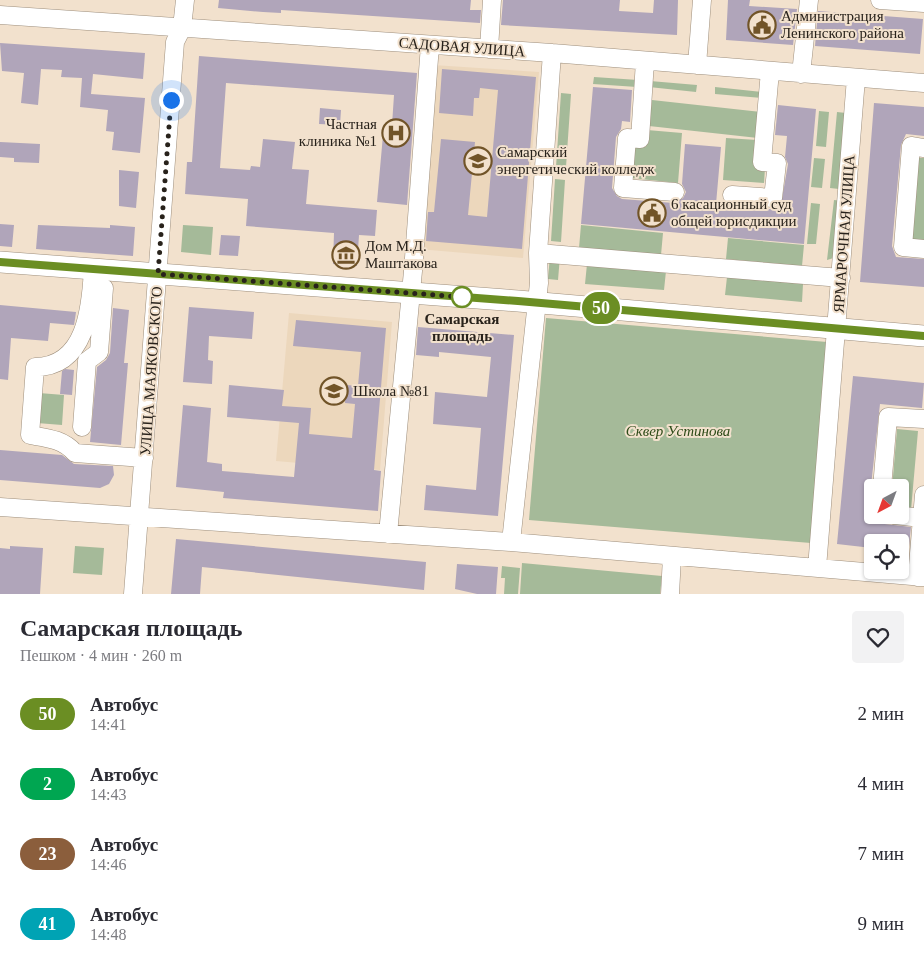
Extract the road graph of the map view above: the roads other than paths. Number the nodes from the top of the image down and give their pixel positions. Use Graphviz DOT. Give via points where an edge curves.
graph roads {
  1 [pos="185,0"];
  2 [pos="492,0"];
  3 [pos="702,0"];
  4 [pos="809,0"];
  5 [pos="880,0"];
  6 [pos="924,4"];
  7 [pos="0,15"];
  8 [pos="182,28"];
  9 [pos="430,45"];
  10 [pos="488,49"];
  11 [pos="552,53"];
  12 [pos="645,61"];
  13 [pos="697,65"];
  14 [pos="770,71"];
  15 [pos="801,74"];
  16 [pos="856,78"];
  17 [pos="924,83"];
  18 [pos="924,148"];
  19 [pos="675,192"];
  20 [pos="732,195"];
  21 [pos="924,249"];
  22 [pos="538,253"];
  23 [pos="0,262"];
  24 [pos="99,269"];
  25 [pos="158,274"];
  26 [pos="841,278"];
  27 [pos="411,294"];
  28 [pos="537,303"];
  29 [pos="837,329"];
  30 [pos="924,336"];
  31 [pos="924,419"];
  32 [pos="82,427"];
  33 [pos="144,458"];
  34 [pos="883,479"];
  35 [pos="924,494"];
  36 [pos="0,508"];
  37 [pos="139,517"];
  38 [pos="909,517"];
  39 [pos="922,518"];
  40 [pos="388,534"];
  41 [pos="511,542"];
  42 [pos="672,557"];
  43 [pos="816,568"];
  44 [pos="920,577"];
  45 [pos="133,594"];
  46 [pos="670,594"];
  1 -- 8 [label="street, УЛИЦА МАЯКОВСКОГО"];
  2 -- 10 [label="street"];
  3 -- 13 [label="street"];
  4 -- 15 [label="street"];
  5 -- 6 [label="street"];
  7 -- 8 [label="street, САДОВАЯ УЛИЦА"];
  8 -- 9 [label="street, САДОВАЯ УЛИЦА"];
  8 -- 25 [label="street, УЛИЦА МАЯКОВСКОГО" via="175,42"];
  9 -- 10 [label="street, САДОВАЯ УЛИЦА"];
  9 -- 27 [label="street"];
  10 -- 11 [label="street, САДОВАЯ УЛИЦА"];
  11 -- 12 [label="street, САДОВАЯ УЛИЦА"];
  11 -- 22 [label="street"];
  12 -- 13 [label="street, САДОВАЯ УЛИЦА"];
  12 -- 19 [label="street" via="640,139 627,138 623,188"];
  13 -- 14 [label="street, САДОВАЯ УЛИЦА"];
  14 -- 15 [label="street, САДОВАЯ УЛИЦА"];
  14 -- 20 [label="street" via="762,162 777,163 773,198"];
  15 -- 16 [label="street, САДОВАЯ УЛИЦА"];
  16 -- 17 [label="street, САДОВАЯ УЛИЦА"];
  16 -- 26 [label="street, ЯРМАРОЧНАЯ УЛИЦА"];
  18 -- 21 [label="street" via="911,146 902,247"];
  22 -- 26 [label="street"];
  22 -- 28 [label="street"];
  23 -- 24 [label="main road"];
  24 -- 25 [label="main road"];
  24 -- 32 [label="street" via="99,352 87,361"];
  24 -- 33 [label="street" via="85,326 73,349 61,362 35,367 30,435 50,438 68,445 75,452"];
  25 -- 27 [label="main road"];
  25 -- 33 [label="street, УЛИЦА МАЯКОВСКОГО"];
  26 -- 29 [label="street, ЯРМАРОЧНАЯ УЛИЦА"];
  27 -- 28 [label="main road"];
  27 -- 40 [label="street"];
  28 -- 29 [label="main road"];
  28 -- 41 [label="street"];
  29 -- 30 [label="main road"];
  29 -- 43 [label="street, ЯРМАРОЧНАЯ УЛИЦА"];
  31 -- 34 [label="street" via="888,417"];
  33 -- 37 [label="street, УЛИЦА МАЯКОВСКОГО"];
  35 -- 39 [label="street"];
  36 -- 37 [label="street"];
  37 -- 40 [label="street"];
  37 -- 45 [label="street, УЛИЦА МАЯКОВСКОГО"];
  38 -- 39 [label="street"];
  39 -- 44 [label="street"];
  40 -- 41 [label="street"];
  41 -- 42 [label="street"];
  42 -- 43 [label="street"];
  42 -- 46 [label="street"];
  43 -- 44 [label="street"];
}
